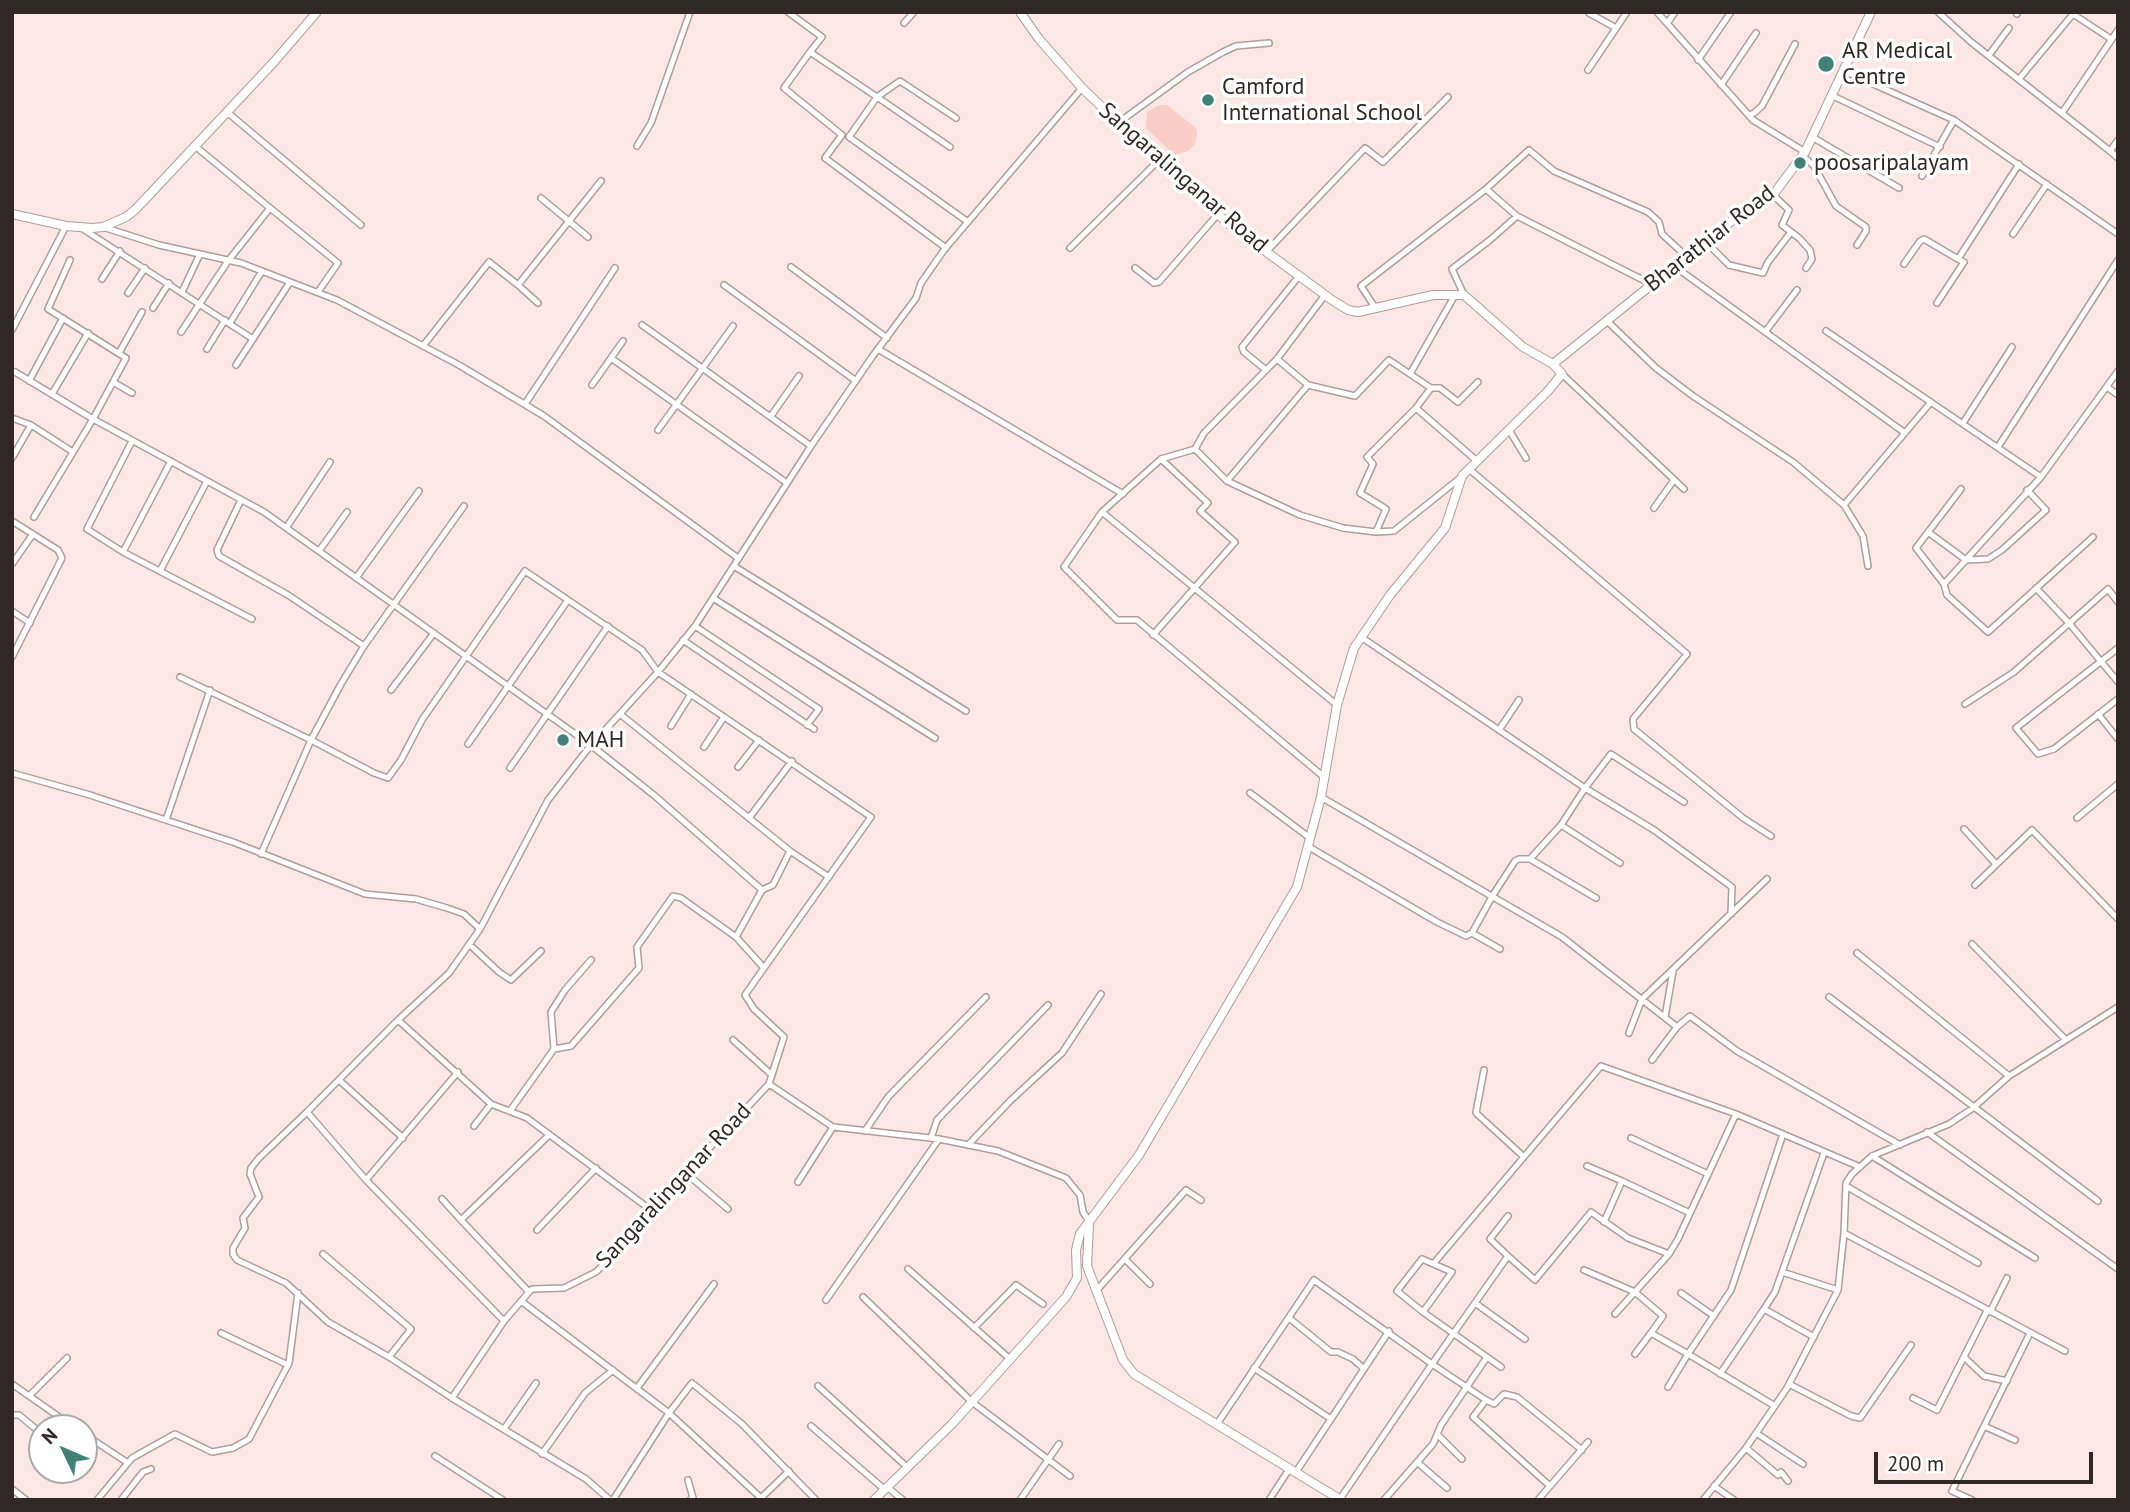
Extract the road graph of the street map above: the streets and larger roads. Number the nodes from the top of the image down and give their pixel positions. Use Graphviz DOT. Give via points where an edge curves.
graph roads {
  1 [pos="317,12"];
  2 [pos="690,12"];
  3 [pos="788,12"];
  4 [pos="914,12"];
  5 [pos="1020,12"];
  6 [pos="1627,12"];
  7 [pos="1657,12"];
  8 [pos="1675,12"];
  9 [pos="1731,12"];
  10 [pos="1871,12"];
  11 [pos="1938,12"];
  12 [pos="1589,13"];
  13 [pos="1668,22"];
  14 [pos="904,23"];
  15 [pos="1616,28"];
  16 [pos="2009,28"];
  17 [pos="2118,30"];
  18 [pos="1756,33"];
  19 [pos="2111,39"];
  20 [pos="1269,43"];
  21 [pos="1795,44"];
  22 [pos="810,52"];
  23 [pos="1989,55"];
  24 [pos="1698,60"];
  25 [pos="1588,70"];
  26 [pos="1844,71"];
  27 [pos="2019,79"];
  28 [pos="1721,85"];
  29 [pos="1082,88"];
  30 [pos="1833,96"];
  31 [pos="877,97"];
  32 [pos="1448,97"];
  33 [pos="227,112"];
  34 [pos="2062,113"];
  35 [pos="1749,115"];
  36 [pos="956,118"];
  37 [pos="1954,120"];
  38 [pos="1118,123"];
  39 [pos="842,135"];
  40 [pos="849,137"];
  41 [pos="1812,137"];
  42 [pos="2118,140"];
  43 [pos="195,146"];
  44 [pos="637,146"];
  45 [pos="950,147"];
  46 [pos="1940,147"];
  47 [pos="2110,151"];
  48 [pos="1804,154"];
  49 [pos="2118,158"];
  50 [pos="1159,160"];
  51 [pos="2020,164"];
  52 [pos="1922,176"];
  53 [pos="601,181"];
  54 [pos="2047,184"];
  55 [pos="1899,188"];
  56 [pos="1486,189"];
  57 [pos="1773,195"];
  58 [pos="541,198"];
  59 [pos="270,208"];
  60 [pos="12,214"];
  61 [pos="1218,214"];
  62 [pos="1517,216"];
  63 [pos="568,222"];
  64 [pos="968,222"];
  65 [pos="361,225"];
  66 [pos="66,226"];
  67 [pos="81,228"];
  68 [pos="103,228"];
  69 [pos="1791,232"];
  70 [pos="2013,234"];
  71 [pos="2118,234"];
  72 [pos="587,237"];
  73 [pos="1705,241"];
  74 [pos="1857,244"];
  75 [pos="946,247"];
  76 [pos="1070,248"];
  77 [pos="120,251"];
  78 [pos="1267,251"];
  79 [pos="200,254"];
  80 [pos="1686,256"];
  81 [pos="1958,259"];
  82 [pos="71,260"];
  83 [pos="2118,260"];
  84 [pos="228,261"];
  85 [pos="1904,264"];
  86 [pos="1674,266"];
  87 [pos="791,267"];
  88 [pos="145,268"];
  89 [pos="615,268"];
  90 [pos="1135,268"];
  91 [pos="1806,268"];
  92 [pos="262,271"];
  93 [pos="1299,276"];
  94 [pos="102,279"];
  95 [pos="290,282"];
  96 [pos="169,283"];
  97 [pos="1651,284"];
  98 [pos="518,285"];
  99 [pos="724,285"];
  100 [pos="1797,290"];
  101 [pos="182,292"];
  102 [pos="318,292"];
  103 [pos="128,293"];
  104 [pos="1460,294"];
  105 [pos="1325,295"];
  106 [pos="538,303"];
  107 [pos="1937,303"];
  108 [pos="200,304"];
  109 [pos="153,308"];
  110 [pos="1376,309"];
  111 [pos="142,312"];
  112 [pos="63,318"];
  113 [pos="1606,320"];
  114 [pos="227,322"];
  115 [pos="642,325"];
  116 [pos="733,327"];
  117 [pos="12,330"];
  118 [pos="1826,331"];
  119 [pos="181,332"];
  120 [pos="1765,332"];
  121 [pos="88,333"];
  122 [pos="887,338"];
  123 [pos="253,339"];
  124 [pos="622,341"];
  125 [pos="423,346"];
  126 [pos="2012,347"];
  127 [pos="207,349"];
  128 [pos="878,349"];
  129 [pos="119,353"];
  130 [pos="611,358"];
  131 [pos="1277,359"];
  132 [pos="1553,364"];
  133 [pos="236,365"];
  134 [pos="703,368"];
  135 [pos="1266,370"];
  136 [pos="2118,371"];
  137 [pos="15,372"];
  138 [pos="1410,374"];
  139 [pos="1562,374"];
  140 [pos="799,376"];
  141 [pos="29,381"];
  142 [pos="113,382"];
  143 [pos="856,382"];
  144 [pos="1478,382"];
  145 [pos="592,385"];
  146 [pos="1308,385"];
  147 [pos="2108,387"];
  148 [pos="1431,388"];
  149 [pos="132,393"];
  150 [pos="52,394"];
  151 [pos="2118,395"];
  152 [pos="1931,402"];
  153 [pos="525,404"];
  154 [pos="677,405"];
  155 [pos="1416,408"];
  156 [pos="771,416"];
  157 [pos="12,418"];
  158 [pos="93,419"];
  159 [pos="1963,423"];
  160 [pos="31,425"];
  161 [pos="658,430"];
  162 [pos="1509,430"];
  163 [pos="1905,433"];
  164 [pos="132,441"];
  165 [pos="811,446"];
  166 [pos="1998,447"];
  167 [pos="1195,449"];
  168 [pos="73,452"];
  169 [pos="12,458"];
  170 [pos="1526,458"];
  171 [pos="1161,459"];
  172 [pos="171,461"];
  173 [pos="1477,461"];
  174 [pos="330,462"];
  175 [pos="1466,472"];
  176 [pos="2041,477"];
  177 [pos="1674,480"];
  178 [pos="207,481"];
  179 [pos="1227,481"];
  180 [pos="787,483"];
  181 [pos="1684,489"];
  182 [pos="1961,489"];
  183 [pos="2028,490"];
  184 [pos="419,491"];
  185 [pos="1123,494"];
  186 [pos="241,500"];
  187 [pos="1844,505"];
  188 [pos="464,506"];
  189 [pos="1654,508"];
  190 [pos="347,512"];
  191 [pos="1102,512"];
  192 [pos="34,517"];
  193 [pos="12,521"];
  194 [pos="286,528"];
  195 [pos="1376,532"];
  196 [pos="1928,532"];
  197 [pos="33,534"];
  198 [pos="2093,537"];
  199 [pos="318,551"];
  200 [pos="124,552"];
  201 [pos="738,558"];
  202 [pos="1966,560"];
  203 [pos="12,564"];
  204 [pos="734,565"];
  205 [pos="1868,566"];
  206 [pos="160,571"];
  207 [pos="356,578"];
  208 [pos="1944,584"];
  209 [pos="1196,588"];
  210 [pos="2036,588"];
  211 [pos="713,598"];
  212 [pos="568,600"];
  213 [pos="2118,603"];
  214 [pos="394,604"];
  215 [pos="12,611"];
  216 [pos="252,619"];
  217 [pos="30,623"];
  218 [pos="2069,623"];
  219 [pos="608,626"];
  220 [pos="695,626"];
  221 [pos="434,633"];
  222 [pos="1153,635"];
  223 [pos="1361,637"];
  224 [pos="683,640"];
  225 [pos="364,646"];
  226 [pos="2118,648"];
  227 [pos="466,656"];
  228 [pos="12,657"];
  229 [pos="2100,662"];
  230 [pos="658,672"];
  231 [pos="180,677"];
  232 [pos="2118,682"];
  233 [pos="508,686"];
  234 [pos="210,690"];
  235 [pos="391,690"];
  236 [pos="691,694"];
  237 [pos="2118,699"];
  238 [pos="1519,700"];
  239 [pos="1965,704"];
  240 [pos="1337,705"];
  241 [pos="966,711"];
  242 [pos="547,713"];
  243 [pos="2098,714"];
  244 [pos="620,715"];
  245 [pos="724,717"];
  246 [pos="807,725"];
  247 [pos="671,726"];
  248 [pos="814,729"];
  249 [pos="1499,730"];
  250 [pos="935,738"];
  251 [pos="2118,739"];
  252 [pos="311,740"];
  253 [pos="758,740"];
  254 [pos="468,744"];
  255 [pos="592,746"];
  256 [pos="704,747"];
  257 [pos="792,761"];
  258 [pos="737,767"];
  259 [pos="510,768"];
  260 [pos="12,774"];
  261 [pos="1325,778"];
  262 [pos="2118,784"];
  263 [pos="1585,788"];
  264 [pos="1250,793"];
  265 [pos="1321,797"];
  266 [pos="1684,802"];
  267 [pos="748,818"];
  268 [pos="2077,818"];
  269 [pos="166,820"];
  270 [pos="1561,825"];
  271 [pos="1964,829"];
  272 [pos="1771,836"];
  273 [pos="1309,843"];
  274 [pos="790,851"];
  275 [pos="261,853"];
  276 [pos="1530,859"];
  277 [pos="1619,863"];
  278 [pos="1996,864"];
  279 [pos="829,877"];
  280 [pos="1767,879"];
  281 [pos="1975,885"];
  282 [pos="762,890"];
  283 [pos="1493,895"];
  284 [pos="1596,898"];
  285 [pos="1731,914"];
  286 [pos="2118,919"];
  287 [pos="480,929"];
  288 [pos="1472,933"];
  289 [pos="736,937"];
  290 [pos="1972,944"];
  291 [pos="470,945"];
  292 [pos="1500,948"];
  293 [pos="541,951"];
  294 [pos="1857,953"];
  295 [pos="591,960"];
  296 [pos="764,968"];
  297 [pos="1674,968"];
  298 [pos="1101,994"];
  299 [pos="1829,997"];
  300 [pos="986,998"];
  301 [pos="1642,999"];
  302 [pos="1048,1005"];
  303 [pos="2118,1007"];
  304 [pos="1665,1017"];
  305 [pos="398,1020"];
  306 [pos="1677,1027"];
  307 [pos="1629,1033"];
  308 [pos="733,1040"];
  309 [pos="2065,1040"];
  310 [pos="554,1049"];
  311 [pos="1652,1059"];
  312 [pos="1484,1070"];
  313 [pos="458,1072"];
  314 [pos="772,1075"];
  315 [pos="2009,1076"];
  316 [pos="339,1080"];
  317 [pos="769,1084"];
  318 [pos="491,1104"];
  319 [pos="1973,1108"];
  320 [pos="510,1111"];
  321 [pos="307,1112"];
  322 [pos="1736,1114"];
  323 [pos="474,1126"];
  324 [pos="833,1127"];
  325 [pos="865,1131"];
  326 [pos="1927,1132"];
  327 [pos="1783,1134"];
  328 [pos="548,1136"];
  329 [pos="403,1138"];
  330 [pos="931,1138"];
  331 [pos="1632,1138"];
  332 [pos="939,1139"];
  333 [pos="968,1145"];
  334 [pos="1900,1145"];
  335 [pos="1824,1153"];
  336 [pos="1872,1156"];
  337 [pos="1524,1157"];
  338 [pos="1587,1166"];
  339 [pos="1860,1167"];
  340 [pos="596,1168"];
  341 [pos="687,1174"];
  342 [pos="1708,1174"];
  343 [pos="366,1180"];
  344 [pos="1622,1181"];
  345 [pos="798,1182"];
  346 [pos="1846,1186"];
  347 [pos="442,1199"];
  348 [pos="1201,1200"];
  349 [pos="2098,1201"];
  350 [pos="728,1209"];
  351 [pos="655,1213"];
  352 [pos="1690,1213"];
  353 [pos="1508,1216"];
  354 [pos="461,1220"];
  355 [pos="1089,1221"];
  356 [pos="1604,1222"];
  357 [pos="537,1230"];
  358 [pos="1844,1233"];
  359 [pos="323,1254"];
  360 [pos="1669,1254"];
  361 [pos="1508,1256"];
  362 [pos="2035,1258"];
  363 [pos="1125,1259"];
  364 [pos="1434,1262"];
  365 [pos="1978,1263"];
  366 [pos="908,1269"];
  367 [pos="2118,1269"];
  368 [pos="1584,1270"];
  369 [pos="1782,1272"];
  370 [pos="2007,1278"];
  371 [pos="714,1284"];
  372 [pos="1150,1284"];
  373 [pos="1838,1290"];
  374 [pos="1096,1291"];
  375 [pos="529,1292"];
  376 [pos="1635,1292"];
  377 [pos="298,1293"];
  378 [pos="1681,1293"];
  379 [pos="863,1297"];
  380 [pos="826,1300"];
  381 [pos="521,1301"];
  382 [pos="1475,1303"];
  383 [pos="1042,1304"];
  384 [pos="1764,1309"];
  385 [pos="1988,1311"];
  386 [pos="1423,1312"];
  387 [pos="1615,1314"];
  388 [pos="1714,1316"];
  389 [pos="1289,1318"];
  390 [pos="505,1321"];
  391 [pos="974,1328"];
  392 [pos="1389,1331"];
  393 [pos="221,1333"];
  394 [pos="1454,1333"];
  395 [pos="1651,1333"];
  396 [pos="2031,1333"];
  397 [pos="1814,1337"];
  398 [pos="1525,1339"];
  399 [pos="1911,1345"];
  400 [pos="2065,1351"];
  401 [pos="1634,1354"];
  402 [pos="1688,1354"];
  403 [pos="389,1357"];
  404 [pos="1488,1357"];
  405 [pos="1964,1357"];
  406 [pos="66,1358"];
  407 [pos="1010,1359"];
  408 [pos="1432,1364"];
  409 [pos="288,1366"];
  410 [pos="1502,1367"];
  411 [pos="1254,1368"];
  412 [pos="1364,1369"];
  413 [pos="613,1370"];
  414 [pos="1720,1374"];
  415 [pos="2007,1381"];
  416 [pos="536,1382"];
  417 [pos="12,1384"];
  418 [pos="1789,1384"];
  419 [pos="818,1386"];
  420 [pos="1467,1387"];
  421 [pos="1668,1387"];
  422 [pos="637,1388"];
  423 [pos="29,1396"];
  424 [pos="452,1398"];
  425 [pos="1913,1398"];
  426 [pos="1486,1400"];
  427 [pos="972,1402"];
  428 [pos="1775,1406"];
  429 [pos="669,1413"];
  430 [pos="55,1414"];
  431 [pos="12,1415"];
  432 [pos="1331,1419"];
  433 [pos="28,1422"];
  434 [pos="1217,1424"];
  435 [pos="811,1426"];
  436 [pos="1984,1426"];
  437 [pos="504,1429"];
  438 [pos="1756,1433"];
  439 [pos="1438,1434"];
  440 [pos="2015,1440"];
  441 [pos="98,1443"];
  442 [pos="1588,1443"];
  443 [pos="1059,1444"];
  444 [pos="1746,1448"];
  445 [pos="1582,1450"];
  446 [pos="542,1454"];
  447 [pos="435,1456"];
  448 [pos="1462,1459"];
  449 [pos="1048,1460"];
  450 [pos="1417,1462"];
  451 [pos="128,1463"];
  452 [pos="1803,1464"];
  453 [pos="907,1467"];
  454 [pos="151,1469"];
  455 [pos="1293,1470"];
  456 [pos="789,1471"];
  457 [pos="1070,1476"];
  458 [pos="688,1480"];
  459 [pos="1788,1481"];
  460 [pos="1550,1486"];
  461 [pos="1714,1486"];
  462 [pos="1447,1488"];
  463 [pos="12,1489"];
  464 [pos="884,1489"];
  465 [pos="759,1499"];
  466 [pos="1023,1499"];
  467 [pos="1340,1499"];
  468 [pos="26,1500"];
  469 [pos="97,1500"];
  470 [pos="121,1500"];
  471 [pos="503,1500"];
  472 [pos="612,1500"];
  473 [pos="691,1500"];
  474 [pos="816,1500"];
  475 [pos="874,1500"];
  476 [pos="903,1500"];
  477 [pos="1269,1500"];
  478 [pos="1384,1500"];
  479 [pos="1538,1500"];
  480 [pos="1703,1500"];
  481 [pos="1734,1500"];
  482 [pos="1972,1500"];
  1 -- 33 [label="street"];
  2 -- 44 [label="street" via="651,123"];
  3 -- 22 [label="street" via="822,37"];
  4 -- 14 [label="street"];
  5 -- 29 [label="street, Sangaralinganar Road"];
  6 -- 15 [label="street"];
  7 -- 13 [label="street"];
  8 -- 13 [label="street"];
  9 -- 24 [label="street"];
  10 -- 26 [label="street, Bharathiar Road"];
  11 -- 23 [label="street"];
  12 -- 15 [label="street"];
  13 -- 24 [label="street"];
  15 -- 25 [label="street"];
  16 -- 23 [label="street"];
  17 -- 19 [label="street"];
  18 -- 28 [label="street"];
  19 -- 27 [label="street" via="2073,14"];
  19 -- 34 [label="street"];
  20 -- 38 [label="street" via="1223,52"];
  21 -- 35 [label="street" via="1762,106"];
  22 -- 31 [label="street"];
  22 -- 39 [label="street" via="784,88"];
  23 -- 27 [label="street"];
  24 -- 28 [label="street"];
  26 -- 30 [label="street, Bharathiar Road"];
  26 -- 37 [label="street"];
  27 -- 34 [label="street"];
  28 -- 35 [label="street"];
  29 -- 38 [label="street, Sangaralinganar Road"];
  29 -- 64 [label="street"];
  30 -- 41 [label="street, Bharathiar Road"];
  30 -- 46 [label="street"];
  31 -- 36 [label="street" via="900,81"];
  31 -- 40 [label="street"];
  31 -- 45 [label="street"];
  32 -- 78 [label="street" via="1382,162 1365,148"];
  33 -- 43 [label="street"];
  33 -- 65 [label="street"];
  34 -- 47 [label="street"];
  35 -- 48 [label="street"];
  37 -- 46 [label="street"];
  37 -- 51 [label="street"];
  38 -- 50 [label="street, Sangaralinganar Road"];
  39 -- 40 [label="street"];
  39 -- 75 [label="street" via="825,158"];
  40 -- 64 [label="street"];
  41 -- 48 [label="street, Bharathiar Road"];
  41 -- 55 [label="street"];
  42 -- 47 [label="street"];
  43 -- 59 [label="street"];
  43 -- 68 [label="street" via="135,210"];
  46 -- 52 [label="street"];
  47 -- 49 [label="street"];
  48 -- 57 [label="street, Bharathiar Road"];
  48 -- 74 [label="street" via="1836,206 1866,227"];
  50 -- 61 [label="street, Sangaralinganar Road"];
  50 -- 76 [label="street"];
  51 -- 54 [label="street"];
  51 -- 81 [label="street"];
  53 -- 63 [label="street"];
  54 -- 70 [label="street"];
  54 -- 71 [label="street"];
  56 -- 62 [label="street"];
  56 -- 80 [label="street" via="1530,150 1555,171 1648,212 1659,222 1662,234"];
  56 -- 110 [label="street" via="1360,286"];
  57 -- 69 [label="street" via="1788,208 1782,224"];
  57 -- 73 [label="street, Bharathiar Road"];
  58 -- 63 [label="street"];
  59 -- 84 [label="street"];
  59 -- 102 [label="street" via="338,263"];
  60 -- 66 [label="street"];
  61 -- 78 [label="street, Sangaralinganar Road"];
  61 -- 90 [label="street" via="1159,282"];
  62 -- 97 [label="street"];
  62 -- 104 [label="street" via="1452,269"];
  63 -- 72 [label="street"];
  63 -- 98 [label="street"];
  64 -- 75 [label="street"];
  66 -- 67 [label="street"];
  66 -- 117 [label="street"];
  67 -- 68 [label="street"];
  67 -- 77 [label="street"];
  68 -- 79 [label="street"];
  69 -- 73 [label="street" via="1763,273 1729,265"];
  69 -- 91 [label="street" via="1812,255"];
  73 -- 80 [label="street, Bharathiar Road"];
  75 -- 122 [label="street"];
  77 -- 88 [label="street"];
  77 -- 94 [label="street"];
  78 -- 93 [label="street, Sangaralinganar Road"];
  79 -- 84 [label="street"];
  79 -- 101 [label="street"];
  80 -- 86 [label="street, Bharathiar Road"];
  81 -- 85 [label="street" via="1924,239"];
  81 -- 107 [label="street" via="1964,262"];
  82 -- 112 [label="street" via="48,309"];
  83 -- 166 [label="street"];
  84 -- 92 [label="street"];
  84 -- 108 [label="street"];
  86 -- 97 [label="street, Bharathiar Road"];
  86 -- 120 [label="street"];
  87 -- 122 [label="street"];
  88 -- 96 [label="street"];
  88 -- 103 [label="street"];
  89 -- 153 [label="street"];
  92 -- 95 [label="street"];
  92 -- 114 [label="street"];
  93 -- 105 [label="street, Sangaralinganar Road"];
  93 -- 135 [label="street" via="1242,347"];
  95 -- 102 [label="street"];
  95 -- 123 [label="street"];
  96 -- 101 [label="street"];
  96 -- 109 [label="street"];
  97 -- 113 [label="street, Bharathiar Road"];
  98 -- 106 [label="street"];
  98 -- 125 [label="street" via="489,262"];
  99 -- 143 [label="street"];
  100 -- 120 [label="street"];
  101 -- 108 [label="street"];
  102 -- 125 [label="street"];
  104 -- 110 [label="street, Sangaralinganar Road" via="1433,295"];
  104 -- 132 [label="street" via="1523,347"];
  104 -- 138 [label="street"];
  105 -- 110 [label="street, Sangaralinganar Road" via="1348,310"];
  105 -- 131 [label="street"];
  108 -- 114 [label="street"];
  108 -- 119 [label="street"];
  111 -- 129 [label="street"];
  112 -- 121 [label="street"];
  112 -- 141 [label="street"];
  113 -- 132 [label="street, Bharathiar Road"];
  113 -- 187 [label="street" via="1656,368 1793,461"];
  114 -- 123 [label="street"];
  114 -- 127 [label="street"];
  115 -- 134 [label="street"];
  116 -- 134 [label="street"];
  118 -- 152 [label="street"];
  120 -- 163 [label="street"];
  121 -- 129 [label="street"];
  121 -- 150 [label="street"];
  122 -- 128 [label="street"];
  123 -- 133 [label="street"];
  124 -- 130 [label="street"];
  125 -- 153 [label="street"];
  126 -- 159 [label="street"];
  128 -- 143 [label="street"];
  128 -- 185 [label="street"];
  129 -- 142 [label="street" via="126,358"];
  130 -- 145 [label="street"];
  130 -- 154 [label="street"];
  131 -- 135 [label="street"];
  131 -- 146 [label="street"];
  132 -- 139 [label="street"];
  134 -- 154 [label="street"];
  134 -- 156 [label="street"];
  135 -- 167 [label="street" via="1204,433"];
  136 -- 147 [label="street"];
  137 -- 141 [label="street"];
  138 -- 146 [label="street" via="1389,360 1355,396"];
  138 -- 148 [label="street"];
  139 -- 162 [label="street"];
  139 -- 177 [label="street"];
  140 -- 156 [label="street"];
  141 -- 150 [label="street"];
  142 -- 149 [label="street"];
  142 -- 158 [label="street"];
  143 -- 165 [label="street"];
  144 -- 148 [label="street" via="1458,402 1440,388"];
  146 -- 179 [label="street"];
  147 -- 151 [label="street"];
  147 -- 176 [label="street"];
  148 -- 155 [label="street"];
  150 -- 158 [label="street"];
  152 -- 159 [label="street"];
  152 -- 163 [label="street"];
  153 -- 201 [label="street"];
  154 -- 161 [label="street"];
  154 -- 180 [label="street"];
  155 -- 173 [label="street"];
  155 -- 195 [label="street" via="1367,457 1373,464 1360,493 1386,509"];
  156 -- 165 [label="street"];
  157 -- 160 [label="street"];
  158 -- 164 [label="street"];
  158 -- 168 [label="street"];
  159 -- 166 [label="street"];
  160 -- 168 [label="street"];
  160 -- 169 [label="street"];
  162 -- 170 [label="street"];
  162 -- 173 [label="street"];
  163 -- 187 [label="street"];
  164 -- 172 [label="street"];
  164 -- 200 [label="street" via="87,529"];
  165 -- 180 [label="street"];
  166 -- 176 [label="street"];
  167 -- 171 [label="street"];
  167 -- 179 [label="street"];
  168 -- 192 [label="street"];
  171 -- 185 [label="street"];
  171 -- 209 [label="street" via="1208,503 1200,511 1235,542"];
  172 -- 178 [label="street"];
  172 -- 200 [label="street"];
  173 -- 175 [label="street"];
  174 -- 194 [label="street"];
  175 -- 195 [label="street" via="1394,531"];
  175 -- 223 [label="street" via="1445,528"];
  175 -- 272 [label="street" via="1687,654 1633,719 1633,729"];
  176 -- 183 [label="street"];
  177 -- 181 [label="street"];
  177 -- 189 [label="street"];
  178 -- 186 [label="street"];
  178 -- 206 [label="street"];
  179 -- 195 [label="street" via="1300,515"];
  180 -- 201 [label="street"];
  182 -- 196 [label="street"];
  183 -- 202 [label="street"];
  183 -- 202 [label="street" via="2046,510 1988,559"];
  184 -- 207 [label="street"];
  185 -- 191 [label="street"];
  186 -- 194 [label="street"];
  186 -- 225 [label="street" via="217,550 219,556 288,594"];
  187 -- 205 [label="street" via="1863,536"];
  188 -- 214 [label="street"];
  190 -- 199 [label="street"];
  191 -- 209 [label="street"];
  191 -- 222 [label="street" via="1063,566 1117,621 1137,620"];
  193 -- 197 [label="street"];
  194 -- 199 [label="street"];
  196 -- 202 [label="street"];
  196 -- 208 [label="street" via="1916,548"];
  197 -- 203 [label="street"];
  197 -- 217 [label="street" via="58,550 62,558"];
  198 -- 210 [label="street"];
  199 -- 207 [label="street"];
  200 -- 206 [label="street"];
  201 -- 204 [label="street"];
  202 -- 208 [label="street"];
  204 -- 211 [label="street"];
  204 -- 241 [label="street"];
  206 -- 216 [label="street"];
  207 -- 214 [label="street"];
  208 -- 210 [label="street" via="1947,595 1987,632"];
  209 -- 222 [label="street"];
  209 -- 240 [label="street"];
  210 -- 218 [label="street"];
  211 -- 220 [label="street"];
  211 -- 250 [label="street"];
  212 -- 219 [label="street"];
  212 -- 227 [label="street" via="525,571"];
  212 -- 233 [label="street"];
  213 -- 218 [label="street" via="2108,589"];
  214 -- 221 [label="street"];
  214 -- 225 [label="street"];
  215 -- 217 [label="street"];
  217 -- 228 [label="street"];
  218 -- 229 [label="street"];
  218 -- 239 [label="street" via="2014,672"];
  219 -- 230 [label="street" via="642,650"];
  219 -- 242 [label="street"];
  220 -- 224 [label="street"];
  220 -- 246 [label="street" via="819,709"];
  221 -- 227 [label="street"];
  221 -- 235 [label="street"];
  222 -- 261 [label="street"];
  223 -- 240 [label="street"];
  223 -- 249 [label="street"];
  224 -- 230 [label="street"];
  224 -- 246 [label="street"];
  225 -- 252 [label="street"];
  226 -- 229 [label="street"];
  227 -- 233 [label="street"];
  227 -- 252 [label="street" via="388,778"];
  229 -- 232 [label="street"];
  229 -- 243 [label="street" via="2016,727 2038,754 2054,749"];
  230 -- 236 [label="street"];
  230 -- 244 [label="street"];
  231 -- 234 [label="street"];
  233 -- 242 [label="street"];
  233 -- 254 [label="street"];
  234 -- 252 [label="street"];
  234 -- 269 [label="street"];
  236 -- 245 [label="street"];
  236 -- 247 [label="street"];
  237 -- 243 [label="street"];
  238 -- 249 [label="street"];
  240 -- 261 [label="street"];
  242 -- 255 [label="street"];
  242 -- 259 [label="street"];
  243 -- 251 [label="street"];
  244 -- 255 [label="street"];
  244 -- 267 [label="street"];
  245 -- 253 [label="street"];
  245 -- 256 [label="street"];
  246 -- 248 [label="street"];
  249 -- 263 [label="street"];
  252 -- 275 [label="street"];
  253 -- 257 [label="street"];
  253 -- 258 [label="street"];
  255 -- 282 [label="street"];
  255 -- 287 [label="street" via="548,800"];
  257 -- 267 [label="street"];
  257 -- 279 [label="street" via="871,817"];
  260 -- 269 [label="street"];
  261 -- 265 [label="street"];
  262 -- 268 [label="street"];
  263 -- 266 [label="street" via="1611,754"];
  263 -- 270 [label="street"];
  263 -- 285 [label="street" via="1654,830 1732,887"];
  264 -- 273 [label="street"];
  265 -- 273 [label="street"];
  265 -- 283 [label="street"];
  267 -- 274 [label="street"];
  269 -- 275 [label="street"];
  270 -- 276 [label="street"];
  270 -- 277 [label="street"];
  271 -- 278 [label="street"];
  273 -- 288 [label="street" via="1437,922 1466,936"];
  273 -- 355 [label="street" via="1297,887 1139,1155"];
  274 -- 279 [label="street"];
  274 -- 282 [label="street" via="773,885"];
  275 -- 287 [label="street" via="365,894 447,908 464,914"];
  276 -- 283 [label="street" via="1515,861"];
  276 -- 284 [label="street"];
  278 -- 281 [label="street"];
  278 -- 286 [label="street" via="2032,830"];
  279 -- 296 [label="street"];
  280 -- 285 [label="street"];
  282 -- 289 [label="street"];
  283 -- 288 [label="street"];
  283 -- 301 [label="street" via="1562,937"];
  285 -- 297 [label="street"];
  287 -- 291 [label="street"];
  288 -- 292 [label="street"];
  289 -- 296 [label="street"];
  289 -- 310 [label="street" via="673,896 637,947 639,968 571,1046"];
  290 -- 309 [label="street"];
  291 -- 293 [label="street" via="511,980"];
  291 -- 305 [label="street" via="449,973"];
  294 -- 315 [label="street"];
  295 -- 310 [label="street" via="551,1012"];
  296 -- 314 [label="street" via="745,995 784,1037"];
  297 -- 301 [label="street"];
  297 -- 304 [label="street"];
  298 -- 333 [label="street" via="1062,1054"];
  299 -- 319 [label="street"];
  300 -- 325 [label="street" via="888,1097"];
  301 -- 304 [label="street"];
  301 -- 307 [label="street"];
  302 -- 330 [label="street" via="937,1120"];
  303 -- 309 [label="street"];
  304 -- 306 [label="street"];
  305 -- 313 [label="street"];
  305 -- 316 [label="street"];
  306 -- 311 [label="street"];
  306 -- 334 [label="street" via="1690,1016 1737,1051"];
  308 -- 314 [label="street"];
  309 -- 315 [label="street"];
  310 -- 320 [label="street"];
  312 -- 337 [label="street" via="1476,1113"];
  313 -- 318 [label="street"];
  313 -- 329 [label="street"];
  314 -- 317 [label="street"];
  315 -- 319 [label="street"];
  316 -- 321 [label="street"];
  316 -- 329 [label="street"];
  317 -- 324 [label="street, Sangaralinganar Road"];
  317 -- 341 [label="street, Sangaralinganar Road"];
  318 -- 320 [label="street"];
  318 -- 323 [label="street"];
  319 -- 326 [label="street"];
  319 -- 349 [label="street"];
  320 -- 328 [label="street"];
  321 -- 343 [label="street"];
  321 -- 377 [label="street" via="251,1168 259,1197 243,1218 244,1228 233,1248 237,1259"];
  322 -- 327 [label="street"];
  322 -- 337 [label="street" via="1601,1066"];
  322 -- 342 [label="street"];
  324 -- 325 [label="street, Sangaralinganar Road"];
  324 -- 345 [label="street"];
  325 -- 330 [label="street, Sangaralinganar Road"];
  326 -- 334 [label="street"];
  326 -- 367 [label="street"];
  327 -- 335 [label="street"];
  327 -- 388 [label="street" via="1731,1290"];
  328 -- 340 [label="street"];
  328 -- 354 [label="street"];
  329 -- 343 [label="street"];
  330 -- 332 [label="street, Sangaralinganar Road"];
  331 -- 342 [label="street"];
  332 -- 333 [label="street, Sangaralinganar Road"];
  332 -- 380 [label="street"];
  333 -- 355 [label="street, Sangaralinganar Road" via="998,1151 1066,1178 1080,1195"];
  334 -- 336 [label="street"];
  335 -- 339 [label="street"];
  335 -- 369 [label="street"];
  336 -- 339 [label="street"];
  336 -- 362 [label="street"];
  337 -- 364 [label="street"];
  338 -- 344 [label="street"];
  339 -- 346 [label="street"];
  340 -- 351 [label="street"];
  340 -- 357 [label="street"];
  341 -- 350 [label="street"];
  341 -- 351 [label="street, Sangaralinganar Road"];
  342 -- 352 [label="street"];
  343 -- 390 [label="street"];
  344 -- 352 [label="street"];
  344 -- 356 [label="street"];
  346 -- 358 [label="street"];
  346 -- 365 [label="street"];
  347 -- 354 [label="street"];
  348 -- 363 [label="street" via="1186,1190"];
  351 -- 375 [label="street, Sangaralinganar Road" via="596,1272 564,1288"];
  352 -- 360 [label="street"];
  353 -- 361 [label="street" via="1490,1239"];
  354 -- 375 [label="street"];
  355 -- 374 [label="street" via="1087,1266"];
  355 -- 407 [label="street" via="1076,1250 1077,1278 1066,1297"];
  356 -- 360 [label="street" via="1628,1238"];
  356 -- 361 [label="street" via="1591,1212 1535,1280"];
  358 -- 373 [label="street"];
  358 -- 385 [label="street"];
  359 -- 403 [label="street" via="411,1329"];
  360 -- 376 [label="street"];
  361 -- 382 [label="street"];
  363 -- 372 [label="street"];
  363 -- 374 [label="street"];
  364 -- 386 [label="street" via="1452,1272"];
  364 -- 386 [label="street" via="1422,1259 1397,1291"];
  366 -- 391 [label="street"];
  368 -- 376 [label="street"];
  369 -- 373 [label="street"];
  369 -- 384 [label="street"];
  370 -- 385 [label="street"];
  371 -- 422 [label="street"];
  373 -- 397 [label="street"];
  374 -- 434 [label="street" via="1123,1360 1134,1374"];
  375 -- 381 [label="street"];
  376 -- 387 [label="street"];
  376 -- 395 [label="street" via="1663,1316"];
  377 -- 403 [label="street" via="328,1322"];
  377 -- 409 [label="street"];
  378 -- 388 [label="street"];
  379 -- 427 [label="street"];
  381 -- 390 [label="street"];
  381 -- 413 [label="street"];
  382 -- 394 [label="street"];
  382 -- 398 [label="street"];
  383 -- 391 [label="street" via="1016,1285"];
  384 -- 397 [label="street"];
  384 -- 414 [label="street"];
  385 -- 396 [label="street"];
  385 -- 405 [label="street"];
  386 -- 394 [label="street"];
  388 -- 402 [label="street"];
  389 -- 392 [label="street" via="1314,1280"];
  389 -- 411 [label="street"];
  389 -- 412 [label="street" via="1331,1352 1353,1359"];
  390 -- 424 [label="street"];
  391 -- 407 [label="street"];
  392 -- 408 [label="street"];
  392 -- 412 [label="street"];
  393 -- 409 [label="street"];
  394 -- 404 [label="street"];
  394 -- 408 [label="street"];
  395 -- 401 [label="street"];
  395 -- 402 [label="street"];
  396 -- 400 [label="street"];
  396 -- 415 [label="street"];
  397 -- 418 [label="street"];
  399 -- 418 [label="street" via="1860,1418"];
  402 -- 414 [label="street"];
  402 -- 421 [label="street"];
  403 -- 424 [label="street"];
  404 -- 410 [label="street"];
  404 -- 420 [label="street"];
  405 -- 415 [label="street" via="1984,1376"];
  405 -- 425 [label="street" via="1937,1410"];
  406 -- 423 [label="street"];
  407 -- 427 [label="street"];
  408 -- 420 [label="street"];
  408 -- 467 [label="street"];
  409 -- 451 [label="street" via="249,1439 212,1452 175,1434"];
  411 -- 432 [label="street"];
  411 -- 434 [label="street"];
  412 -- 432 [label="street"];
  413 -- 422 [label="street"];
  413 -- 446 [label="street" via="585,1393"];
  414 -- 428 [label="street"];
  415 -- 436 [label="street"];
  416 -- 437 [label="street"];
  417 -- 423 [label="street"];
  418 -- 428 [label="street"];
  419 -- 453 [label="street"];
  420 -- 426 [label="street"];
  420 -- 439 [label="street"];
  422 -- 429 [label="street"];
  423 -- 430 [label="street"];
  424 -- 437 [label="street"];
  426 -- 445 [label="street" via="1494,1404 1504,1394 1517,1397"];
  426 -- 460 [label="street" via="1472,1417"];
  427 -- 449 [label="street"];
  427 -- 453 [label="street"];
  428 -- 438 [label="street"];
  429 -- 456 [label="street" via="692,1383"];
  429 -- 465 [label="street"];
  429 -- 472 [label="street"];
  431 -- 433 [label="street"];
  432 -- 455 [label="street"];
  434 -- 455 [label="street"];
  435 -- 464 [label="street"];
  436 -- 440 [label="street"];
  436 -- 482 [label="street" via="1952,1491"];
  437 -- 446 [label="street"];
  438 -- 444 [label="street"];
  438 -- 452 [label="street"];
  439 -- 448 [label="street"];
  439 -- 450 [label="street"];
  441 -- 451 [label="street"];
  442 -- 445 [label="street"];
  443 -- 449 [label="street"];
  444 -- 459 [label="street"];
  444 -- 461 [label="street"];
  445 -- 460 [label="street"];
  446 -- 472 [label="street"];
  447 -- 471 [label="street"];
  449 -- 457 [label="street"];
  449 -- 466 [label="street"];
  450 -- 462 [label="street"];
  450 -- 478 [label="street"];
  451 -- 469 [label="street"];
  453 -- 464 [label="street"];
  454 -- 470 [label="street" via="143,1472"];
  455 -- 467 [label="street"];
  455 -- 477 [label="street"];
  456 -- 465 [label="street"];
  456 -- 474 [label="street"];
  458 -- 473 [label="street"];
  460 -- 479 [label="street"];
  461 -- 480 [label="street"];
  461 -- 481 [label="street"];
  463 -- 468 [label="street"];
  464 -- 475 [label="street"];
  464 -- 476 [label="street"];
}
